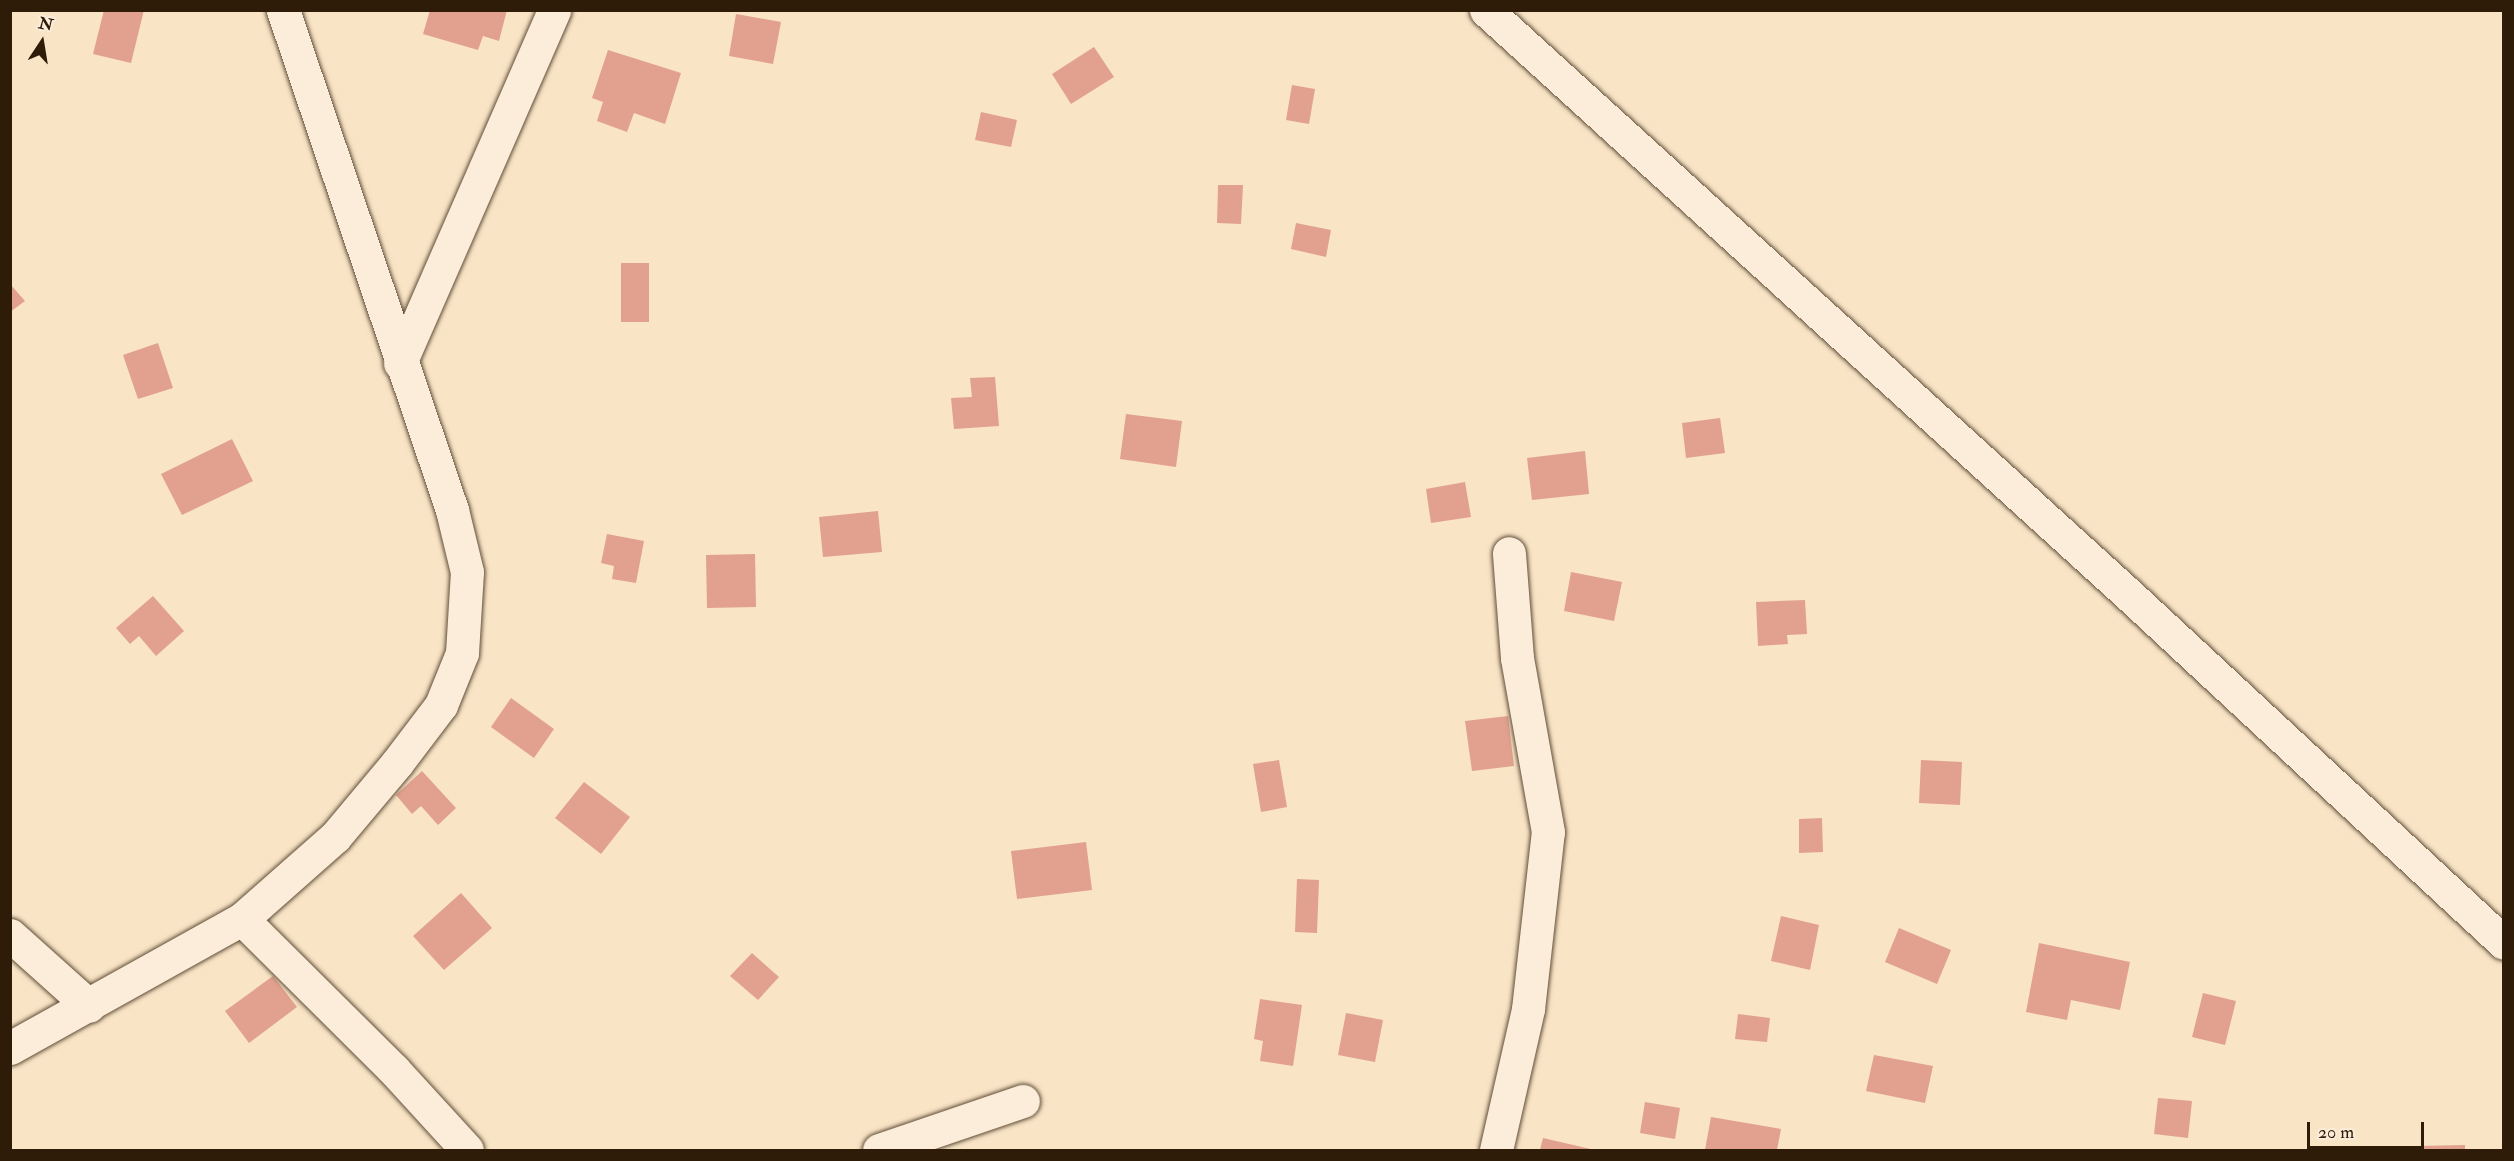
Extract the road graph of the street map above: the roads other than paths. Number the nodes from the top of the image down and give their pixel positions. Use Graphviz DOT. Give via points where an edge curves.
graph roads {
  1 [pos="283,10"];
  2 [pos="554,10"];
  3 [pos="1486,10"];
  4 [pos="400,363"];
  5 [pos="1509,553"];
  6 [pos="242,919"];
  7 [pos="10,935"];
  8 [pos="2504,943"];
  9 [pos="89,1006"];
  10 [pos="10,1048"];
  11 [pos="1023,1101"];
  12 [pos="467,1150"];
  13 [pos="879,1150"];
  14 [pos="1496,1150"];
  1 -- 4 [label="street"];
  2 -- 4 [label="street"];
  3 -- 8 [label="street" via="2127,593"];
  4 -- 6 [label="street" via="452,510 466,572 462,653 441,705 397,763 335,837"];
  5 -- 14 [label="street" via="1516,658 1548,832 1528,1010"];
  6 -- 9 [label="street"];
  6 -- 12 [label="street" via="394,1070"];
  7 -- 9 [label="street"];
  9 -- 10 [label="street"];
  11 -- 13 [label="street"];
}
